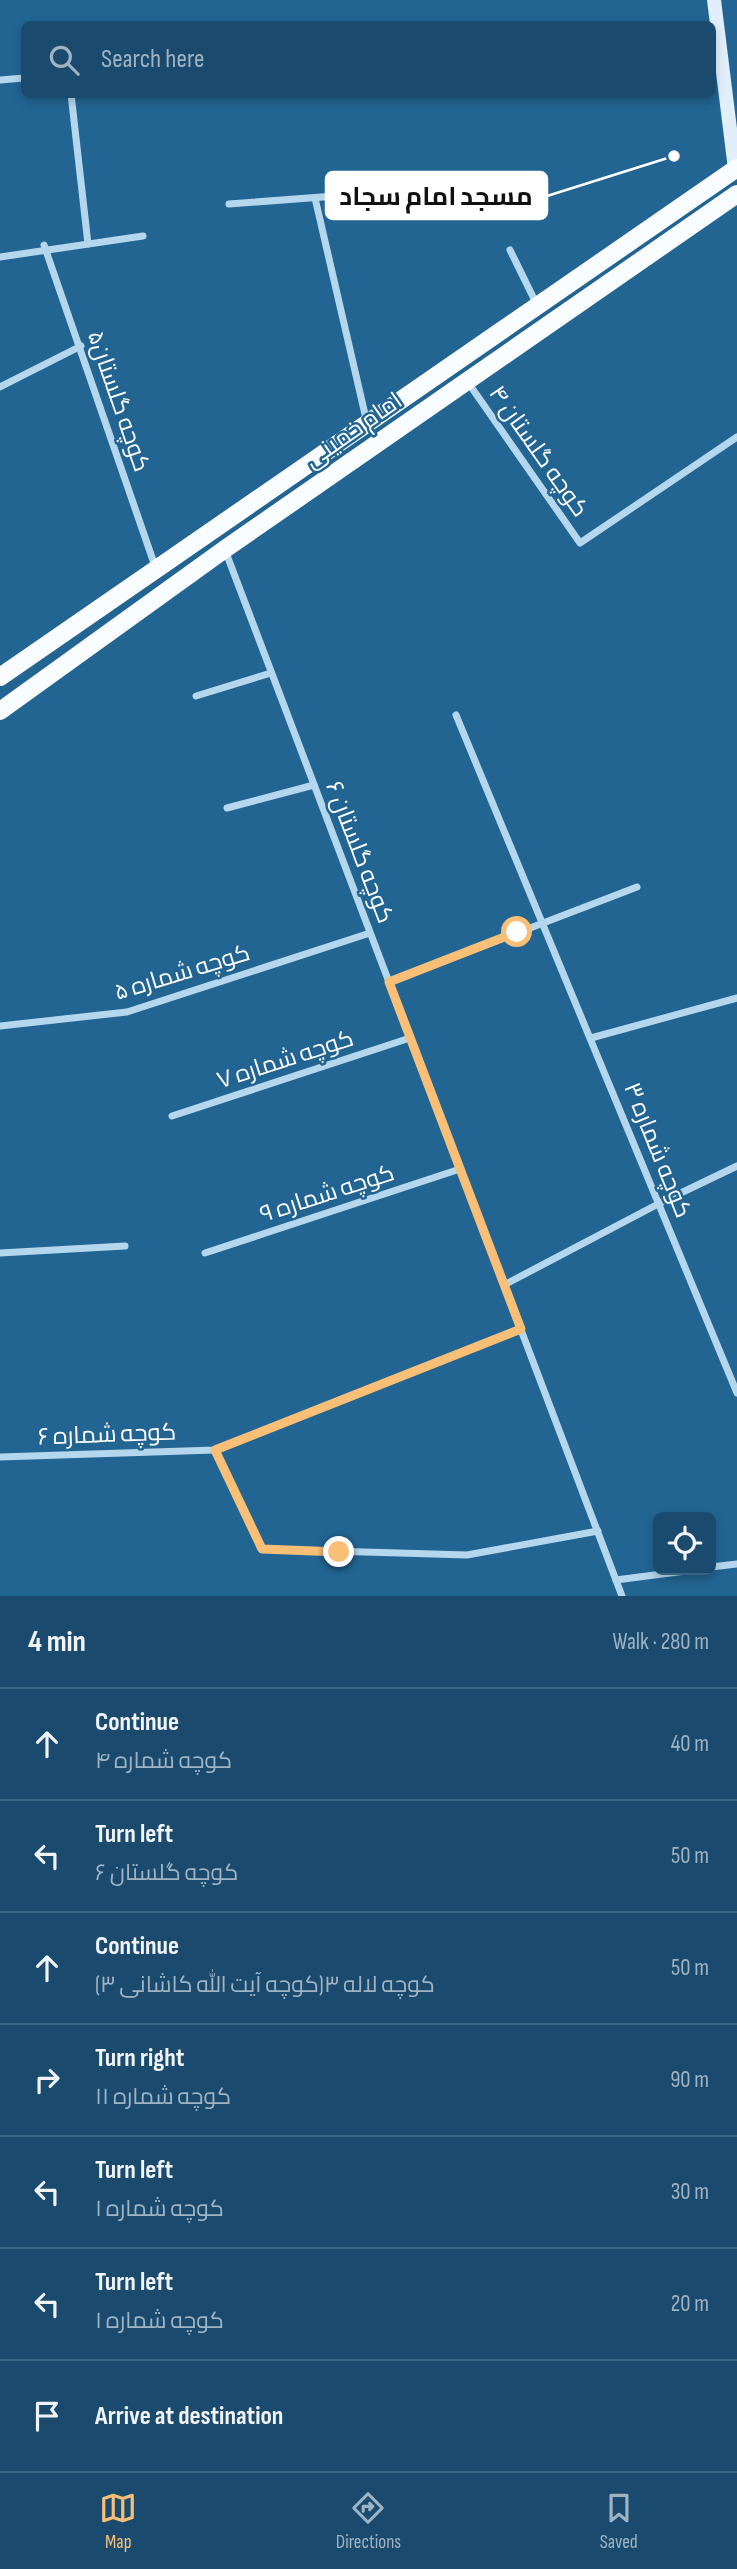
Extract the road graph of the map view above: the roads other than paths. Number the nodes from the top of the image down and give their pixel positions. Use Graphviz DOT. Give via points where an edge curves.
graph roads {
  1 [pos="714,0"];
  2 [pos="21,78"];
  3 [pos="0,80"];
  4 [pos="71,98"];
  5 [pos="736,168"];
  6 [pos="375,193"];
  7 [pos="737,194"];
  8 [pos="315,198"];
  9 [pos="229,204"];
  10 [pos="144,236"];
  11 [pos="88,244"];
  12 [pos="45,248"];
  13 [pos="510,250"];
  14 [pos="0,257"];
  15 [pos="538,305"];
  16 [pos="80,346"];
  17 [pos="467,381"];
  18 [pos="0,387"];
  19 [pos="367,423"];
  20 [pos="737,437"];
  21 [pos="225,549"];
  22 [pos="156,570"];
  23 [pos="271,673"];
  24 [pos="0,677"];
  25 [pos="196,696"];
  26 [pos="0,710"];
  27 [pos="456,715"];
  28 [pos="314,785"];
  29 [pos="227,808"];
  30 [pos="637,887"];
  31 [pos="543,922"];
  32 [pos="370,933"];
  33 [pos="389,982"];
  34 [pos="737,998"];
  35 [pos="0,1026"];
  36 [pos="410,1038"];
  37 [pos="591,1038"];
  38 [pos="172,1116"];
  39 [pos="737,1166"];
  40 [pos="460,1168"];
  41 [pos="660,1203"];
  42 [pos="125,1246"];
  43 [pos="0,1253"];
  44 [pos="205,1253"];
  45 [pos="504,1285"];
  46 [pos="521,1329"];
  47 [pos="737,1393"];
  48 [pos="215,1450"];
  49 [pos="0,1457"];
  50 [pos="598,1531"];
  51 [pos="737,1564"];
  52 [pos="716,1566"];
  53 [pos="654,1575"];
  54 [pos="616,1580"];
  55 [pos="622,1596"];
  1 -- 5 [label="main road"];
  2 -- 3 [label="street"];
  4 -- 11 [label="street"];
  5 -- 15 [label="main road, امام خمینی"];
  6 -- 8 [label="street"];
  7 -- 17 [label="main road, امام خمینی"];
  8 -- 9 [label="street"];
  8 -- 19 [label="street"];
  10 -- 11 [label="street"];
  11 -- 12 [label="street"];
  12 -- 14 [label="street"];
  12 -- 16 [label="street, کوچه گلستان۵"];
  13 -- 15 [label="street"];
  15 -- 19 [label="main road, امام خمینی"];
  16 -- 18 [label="street"];
  16 -- 22 [label="street, کوچه گلستان۵"];
  17 -- 20 [label="street, کوچه گلستان ۴" via="580,543"];
  17 -- 21 [label="main road, امام خمینی"];
  19 -- 22 [label="main road, امام خمینی"];
  21 -- 23 [label="street, کوچه گلستان ۶"];
  21 -- 26 [label="main road, امام خمینی"];
  22 -- 24 [label="main road, امام خمینی"];
  23 -- 25 [label="street"];
  23 -- 28 [label="street, کوچه گلستان ۶"];
  27 -- 31 [label="street, کوچه شماره ۳"];
  28 -- 29 [label="street"];
  28 -- 32 [label="street, کوچه گلستان ۶"];
  30 -- 31 [label="street"];
  31 -- 33 [label="street"];
  31 -- 37 [label="street, کوچه شماره ۳"];
  32 -- 33 [label="street, کوچه گلستان ۶"];
  32 -- 35 [label="street, کوچه شماره ۵" via="127,1012"];
  33 -- 36 [label="street, کوچه گلستان ۶"];
  34 -- 37 [label="street"];
  36 -- 38 [label="street, کوچه شماره ۷"];
  36 -- 40 [label="street, کوچه گلستان ۶"];
  37 -- 41 [label="street, کوچه شماره ۳"];
  39 -- 41 [label="street"];
  40 -- 44 [label="street, کوچه شماره ۹"];
  40 -- 45 [label="street, کوچه گلستان ۶"];
  41 -- 45 [label="street"];
  41 -- 47 [label="street, کوچه شماره ۳"];
  42 -- 43 [label="street"];
  45 -- 46 [label="street, کوچه گلستان ۶"];
  46 -- 48 [label="street, کوچه شماره ۶"];
  46 -- 50 [label="street, کوچه گلستان ۶"];
  48 -- 49 [label="street, کوچه شماره ۶"];
  48 -- 50 [label="street" via="262,1549 467,1555"];
  50 -- 54 [label="street, کوچه گلستان ۶"];
  51 -- 52 [label="street"];
  53 -- 54 [label="street"];
  54 -- 55 [label="street, کوچه گلستان ۶"];
}
